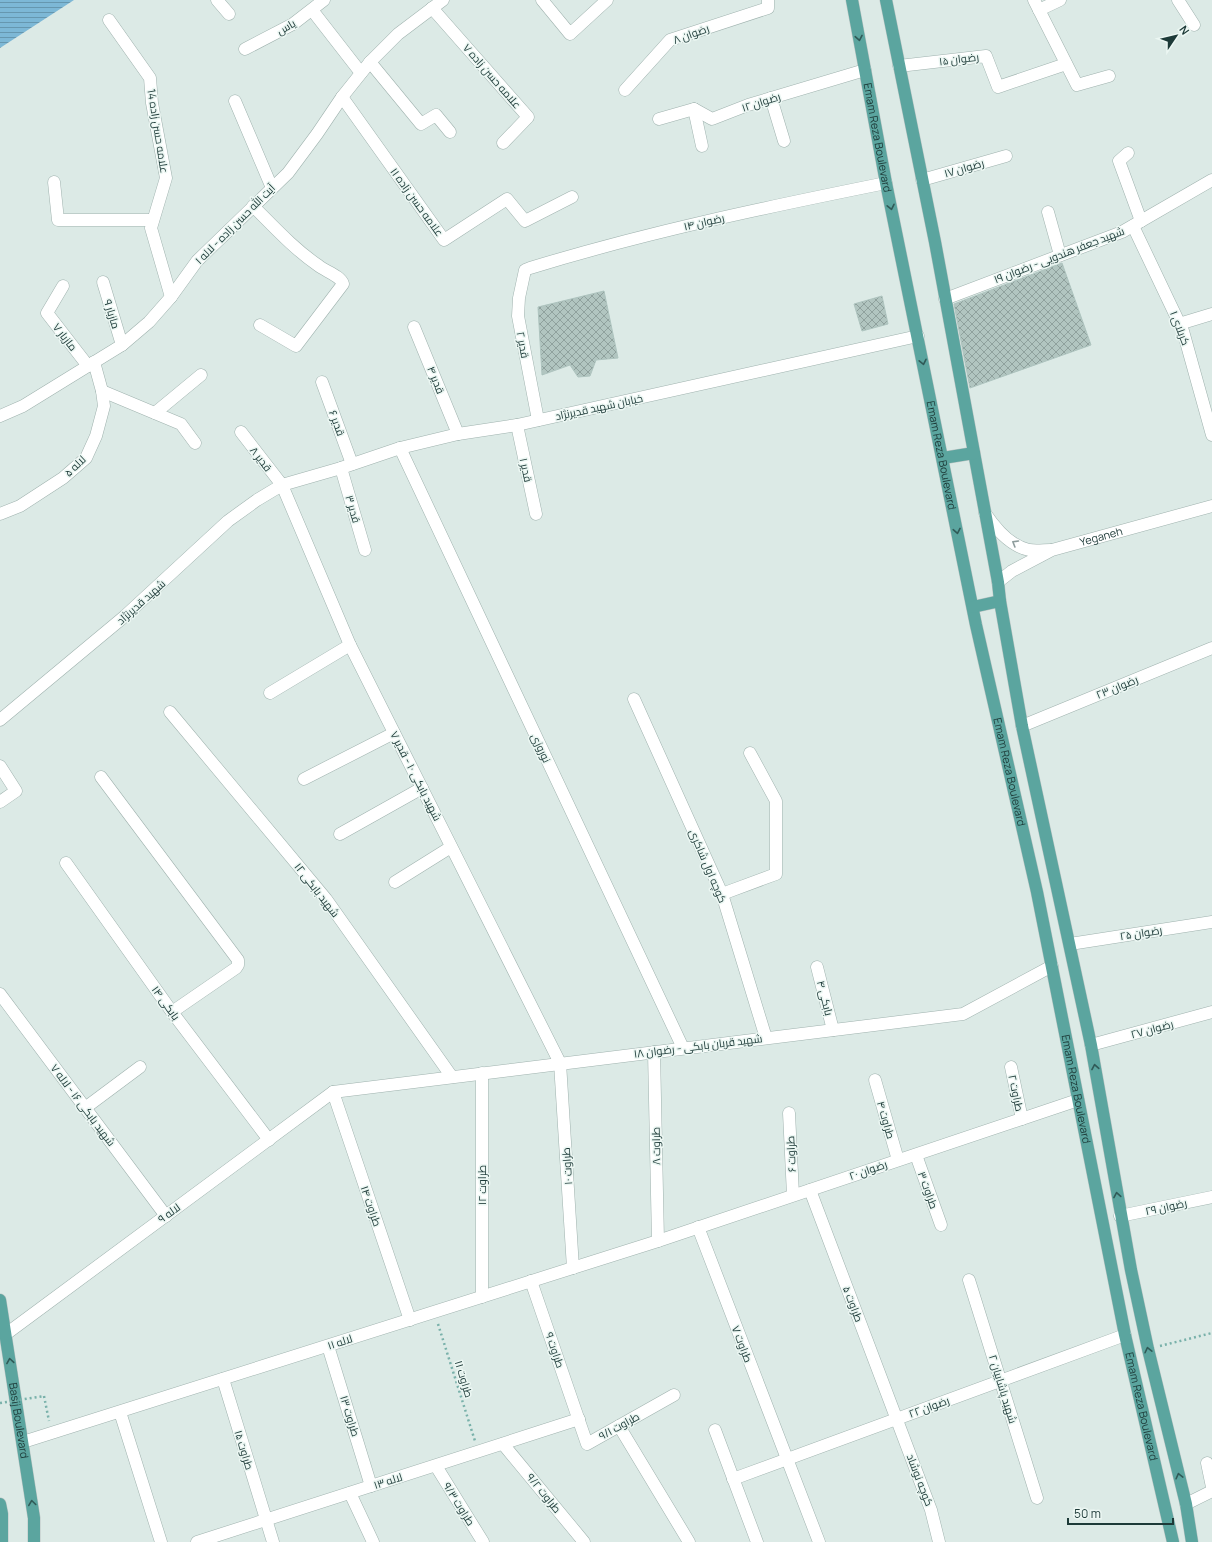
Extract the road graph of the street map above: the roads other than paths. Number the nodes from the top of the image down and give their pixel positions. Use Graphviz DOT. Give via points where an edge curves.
graph roads {
  1 [pos="217,0"];
  2 [pos="324,0"];
  3 [pos="542,0"];
  4 [pos="608,0"];
  5 [pos="768,0"];
  6 [pos="852,0"];
  7 [pos="886,0"];
  8 [pos="1060,0"];
  9 [pos="1178,0"];
  10 [pos="439,2"];
  11 [pos="1037,5"];
  12 [pos="312,10"];
  13 [pos="229,14"];
  14 [pos="109,20"];
  15 [pos="1194,25"];
  16 [pos="245,49"];
  17 [pos="370,62"];
  18 [pos="1066,64"];
  19 [pos="899,66"];
  20 [pos="865,70"];
  21 [pos="361,73"];
  22 [pos="1109,76"];
  23 [pos="625,90"];
  24 [pos="342,97"];
  25 [pos="771,98"];
  26 [pos="235,102"];
  27 [pos="694,109"];
  28 [pos="660,119"];
  29 [pos="450,132"];
  30 [pos="784,141"];
  31 [pos="503,143"];
  32 [pos="702,146"];
  33 [pos="1128,153"];
  34 [pos="1006,156"];
  35 [pos="922,180"];
  36 [pos="54,182"];
  37 [pos="886,183"];
  38 [pos="1210,186"];
  39 [pos="272,188"];
  40 [pos="572,198"];
  41 [pos="253,206"];
  42 [pos="1048,212"];
  43 [pos="153,220"];
  44 [pos="1137,223"];
  45 [pos="1060,255"];
  46 [pos="525,270"];
  47 [pos="103,282"];
  48 [pos="63,286"];
  49 [pos="171,297"];
  50 [pos="945,299"];
  51 [pos="1212,314"];
  52 [pos="1179,324"];
  53 [pos="260,325"];
  54 [pos="414,327"];
  55 [pos="918,336"];
  56 [pos="122,346"];
  57 [pos="91,364"];
  58 [pos="201,375"];
  59 [pos="322,382"];
  60 [pos="102,391"];
  61 [pos="1209,411"];
  62 [pos="155,413"];
  63 [pos="0,416"];
  64 [pos="538,420"];
  65 [pos="517,425"];
  66 [pos="241,432"];
  67 [pos="458,434"];
  68 [pos="1212,436"];
  69 [pos="195,443"];
  70 [pos="400,448"];
  71 [pos="974,453"];
  72 [pos="943,458"];
  73 [pos="346,466"];
  74 [pos="282,485"];
  75 [pos="1212,506"];
  76 [pos="985,513"];
  77 [pos="0,514"];
  78 [pos="536,514"];
  79 [pos="364,550"];
  80 [pos="1052,550"];
  81 [pos="998,582"];
  82 [pos="1000,601"];
  83 [pos="973,607"];
  84 [pos="350,645"];
  85 [pos="1212,648"];
  86 [pos="270,693"];
  87 [pos="634,699"];
  88 [pos="170,712"];
  89 [pos="0,720"];
  90 [pos="1022,726"];
  91 [pos="394,733"];
  92 [pos="750,753"];
  93 [pos="0,766"];
  94 [pos="101,776"];
  95 [pos="304,779"];
  96 [pos="422,788"];
  97 [pos="0,802"];
  98 [pos="340,834"];
  99 [pos="451,847"];
  100 [pos="66,863"];
  101 [pos="394,882"];
  102 [pos="722,894"];
  103 [pos="1212,922"];
  104 [pos="1070,944"];
  105 [pos="1052,966"];
  106 [pos="817,967"];
  107 [pos="0,994"];
  108 [pos="172,1012"];
  109 [pos="1212,1012"];
  110 [pos="833,1030"];
  111 [pos="766,1038"];
  112 [pos="1091,1045"];
  113 [pos="683,1048"];
  114 [pos="654,1052"];
  115 [pos="560,1063"];
  116 [pos="140,1067"];
  117 [pos="1011,1067"];
  118 [pos="482,1073"];
  119 [pos="452,1077"];
  120 [pos="875,1080"];
  121 [pos="333,1092"];
  122 [pos="1078,1100"];
  123 [pos="85,1108"];
  124 [pos="789,1113"];
  125 [pos="1022,1119"];
  126 [pos="269,1140"];
  127 [pos="916,1154"];
  128 [pos="898,1160"];
  129 [pos="810,1190"];
  130 [pos="793,1196"];
  131 [pos="1212,1197"];
  132 [pos="166,1216"];
  133 [pos="1120,1216"];
  134 [pos="941,1225"];
  135 [pos="698,1228"];
  136 [pos="658,1241"];
  137 [pos="573,1268"];
  138 [pos="969,1280"];
  139 [pos="531,1281"];
  140 [pos="482,1297"];
  141 [pos="0,1300"];
  142 [pos="410,1320"];
  143 [pos="6,1334"];
  144 [pos="1125,1335"];
  145 [pos="328,1346"];
  146 [pos="222,1379"];
  147 [pos="1000,1381"];
  148 [pos="674,1395"];
  149 [pos="120,1412"];
  150 [pos="896,1419"];
  151 [pos="579,1420"];
  152 [pos="619,1426"];
  153 [pos="715,1430"];
  154 [pos="23,1442"];
  155 [pos="503,1444"];
  156 [pos="787,1460"];
  157 [pos="1207,1463"];
  158 [pos="436,1466"];
  159 [pos="733,1479"];
  160 [pos="372,1486"];
  161 [pos="1212,1487"];
  162 [pos="1212,1492"];
  163 [pos="350,1493"];
  164 [pos="1037,1498"];
  165 [pos="0,1504"];
  166 [pos="1186,1504"];
  167 [pos="265,1520"];
  168 [pos="2,1542"];
  169 [pos="34,1542"];
  170 [pos="161,1542"];
  171 [pos="197,1542"];
  172 [pos="273,1542"];
  173 [pos="373,1542"];
  174 [pos="483,1542"];
  175 [pos="584,1542"];
  176 [pos="689,1542"];
  177 [pos="757,1542"];
  178 [pos="819,1542"];
  179 [pos="939,1542"];
  180 [pos="1172,1542"];
  181 [pos="1192,1542"];
  1 -- 13 [label="street"];
  2 -- 12 [label="street, یاس"];
  3 -- 4 [label="street" via="570,34"];
  5 -- 23 [label="street, رضوان ۸" via="768,8 670,40"];
  6 -- 20 [label="main road, Emam Reza Boulevard, one-way"];
  7 -- 19 [label="main road, Emam Reza Boulevard"];
  8 -- 11 [label="street"];
  9 -- 15 [label="street"];
  10 -- 17 [label="street, آیت الله حسن زاده - لاله ۱" via="398,34"];
  10 -- 31 [label="street, علامه حسن زاده ۷" via="528,117"];
  11 -- 18 [label="street"];
  12 -- 16 [label="street, یاس" via="294,24"];
  12 -- 21 [label="street"];
  14 -- 43 [label="street, علامه حسن زاده 14" via="150,78 166,178"];
  17 -- 21 [label="street, آیت الله حسن زاده - لاله ۱"];
  17 -- 29 [label="street" via="421,124 436,115"];
  18 -- 19 [label="street, رضوان ۱۵" via="998,87 986,56"];
  18 -- 22 [label="street" via="1076,85"];
  19 -- 35 [label="main road, Emam Reza Boulevard"];
  20 -- 25 [label="street, رضوان ۱۲"];
  20 -- 37 [label="main road, Emam Reza Boulevard"];
  21 -- 24 [label="street, آیت الله حسن زاده - لاله ۱"];
  24 -- 39 [label="street, آیت الله حسن زاده - لاله ۱" via="288,173"];
  24 -- 40 [label="street, علامه حسن زاده ۱۱" via="444,240 507,199 525,221"];
  25 -- 27 [label="street, رضوان ۱۲" via="712,119"];
  25 -- 30 [label="street"];
  26 -- 39 [label="street"];
  27 -- 28 [label="street"];
  27 -- 32 [label="street"];
  33 -- 44 [label="street, کربلای ۱" via="1119,161"];
  34 -- 35 [label="street, رضوان ۱۷"];
  35 -- 50 [label="main road, Emam Reza Boulevard"];
  36 -- 43 [label="street" via="58,220"];
  37 -- 46 [label="street, رضوان ۱۴" via="665,231 567,256"];
  37 -- 55 [label="main road, Emam Reza Boulevard, one-way"];
  38 -- 44 [label="street, شهید جعفر هندویی - رضوان ۱۹"];
  39 -- 41 [label="street, آیت الله حسن زاده - لاله ۱"];
  41 -- 49 [label="street, آیت الله حسن زاده - لاله ۱" via="196,261"];
  41 -- 53 [label="street" via="295,247 341,280 342,284 296,346"];
  42 -- 45 [label="street"];
  43 -- 49 [label="street, علامه حسن زاده 14" via="150,228"];
  44 -- 45 [label="street, شهید جعفر هندویی - رضوان ۱۹" via="1122,232"];
  44 -- 52 [label="street, کربلای ۱"];
  45 -- 50 [label="street, شهید جعفر هندویی - رضوان ۱۹"];
  46 -- 64 [label="street, قدیر ۲" via="518,316"];
  47 -- 56 [label="street, مازیار ۹"];
  48 -- 57 [label="street, مازیار ۷" via="46,313"];
  49 -- 56 [label="street, آیت الله حسن زاده - لاله ۱"];
  50 -- 71 [label="main road, Emam Reza Boulevard"];
  51 -- 52 [label="street"];
  52 -- 61 [label="street, کربلای ۱"];
  54 -- 67 [label="street, قدیر ۴"];
  55 -- 64 [label="street, خيابان شهيد قديرنژاد"];
  55 -- 72 [label="main road, Emam Reza Boulevard, one-way"];
  56 -- 57 [label="street, آیت الله حسن زاده - لاله ۱"];
  57 -- 60 [label="street, لاله ۵"];
  57 -- 63 [label="street, آیت الله حسن زاده - لاله ۱" via="23,406"];
  58 -- 62 [label="street"];
  59 -- 73 [label="street, قدیر ۶"];
  60 -- 62 [label="street"];
  60 -- 77 [label="street, لاله ۵" via="104,406 96,436 86,458 63,478 20,506"];
  61 -- 68 [label="street, کربلای ۱"];
  62 -- 69 [label="street" via="181,424"];
  64 -- 65 [label="street, خيابان شهيد قديرنژاد"];
  65 -- 67 [label="street, خيابان شهيد قديرنژاد"];
  65 -- 78 [label="street, قدیر ۱"];
  66 -- 74 [label="street, قدیر ۸"];
  67 -- 70 [label="street, خيابان شهيد قديرنژاد"];
  70 -- 73 [label="street, خيابان شهيد قديرنژاد"];
  70 -- 113 [label="street, نوروزی"];
  71 -- 72 [label="main road"];
  71 -- 76 [label="main road, Emam Reza Boulevard"];
  72 -- 83 [label="main road, Emam Reza Boulevard, one-way"];
  73 -- 74 [label="street, خيابان شهيد قديرنژاد"];
  73 -- 79 [label="street, قدیر ۳"];
  74 -- 84 [label="street, شهید بابکی ۱۰ - قدیر ۷"];
  74 -- 89 [label="street, شهید قدیرنژاد" via="228,521 126,616"];
  75 -- 80 [label="street, Yeganeh"];
  80 -- 76 [label="street, one-way" via="1029,550 1017,546 996,529"];
  76 -- 81 [label="main road, Emam Reza Boulevard"];
  80 -- 81 [label="street, Yeganeh" via="1012,571"];
  81 -- 82 [label="main road, Emam Reza Boulevard"];
  82 -- 83 [label="main road"];
  82 -- 90 [label="main road, Emam Reza Boulevard"];
  83 -- 105 [label="main road, Emam Reza Boulevard" via="1038,892"];
  84 -- 86 [label="street"];
  84 -- 91 [label="street, شهید بابکی ۱۰ - قدیر ۷"];
  85 -- 90 [label="street, رضوان ۲۳"];
  87 -- 102 [label="street, کوچه اول شاکری"];
  88 -- 119 [label="street, شهید بابکی ۱۲" via="326,899"];
  90 -- 104 [label="main road, Emam Reza Boulevard"];
  91 -- 95 [label="street"];
  91 -- 96 [label="street, شهید بابکی ۱۰ - قدیر ۷"];
  92 -- 102 [label="street" via="776,801 776,874"];
  93 -- 97 [label="street" via="16,791"];
  94 -- 108 [label="street" via="238,960 236,968"];
  96 -- 98 [label="street"];
  96 -- 99 [label="street, شهید بابکی ۱۰ - قدیر ۷"];
  99 -- 101 [label="street"];
  99 -- 115 [label="street, شهید بابکی ۱۰ - قدیر ۷"];
  100 -- 108 [label="street, بابکی ۱۴"];
  102 -- 111 [label="street, کوچه اول شاکری"];
  103 -- 104 [label="street, رضوان ۲۵"];
  104 -- 112 [label="main road, Emam Reza Boulevard"];
  105 -- 110 [label="street, شهید قربان بابکی - رضوان ۱۸" via="963,1014"];
  105 -- 122 [label="main road, Emam Reza Boulevard"];
  106 -- 110 [label="street, بابکی ۴"];
  107 -- 123 [label="street, شهید بابکی ۱۶ - لاله ۷"];
  108 -- 126 [label="street, بابکی ۱۴"];
  109 -- 112 [label="street, رضوان ۲۷"];
  110 -- 111 [label="street, شهید قربان بابکی - رضوان ۱۸"];
  111 -- 113 [label="street, شهید قربان بابکی - رضوان ۱۸"];
  133 -- 112 [label="main road, Emam Reza Boulevard, one-way"];
  113 -- 114 [label="street, شهید قربان بابکی - رضوان ۱۸"];
  114 -- 115 [label="street, شهید قربان بابکی - رضوان ۱۸"];
  114 -- 136 [label="street, طراوت ۸"];
  115 -- 118 [label="street, شهید قربان بابکی - رضوان ۱۸"];
  115 -- 137 [label="street, طراوت ۱۰"];
  116 -- 123 [label="street"];
  117 -- 125 [label="street, طراوت ۲"];
  118 -- 119 [label="street, شهید قربان بابکی - رضوان ۱۸"];
  118 -- 140 [label="street, طراوت ۱۲"];
  119 -- 121 [label="street, شهید قربان بابکی - رضوان ۱۸"];
  120 -- 128 [label="street, طراوت ۴"];
  121 -- 126 [label="street, لاله ۹"];
  121 -- 142 [label="street, طراوت ۱۴"];
  122 -- 125 [label="street, رضوان ۲۰"];
  122 -- 144 [label="main road, Emam Reza Boulevard"];
  123 -- 132 [label="street, شهید بابکی ۱۶ - لاله ۷"];
  124 -- 130 [label="street, طراوت ۶"];
  125 -- 127 [label="street, رضوان ۲۰"];
  126 -- 132 [label="street, لاله ۹"];
  127 -- 128 [label="street, رضوان ۲۰"];
  127 -- 134 [label="street, طراوت ۳"];
  128 -- 129 [label="street, رضوان ۲۰"];
  129 -- 130 [label="street, رضوان ۲۰"];
  129 -- 150 [label="street, طراوت ۵"];
  130 -- 135 [label="street, رضوان ۲۰"];
  131 -- 133 [label="street, رضوان ۲۹"];
  132 -- 143 [label="street, لاله ۹"];
  166 -- 133 [label="main road, Emam Reza Boulevard, one-way" via="1148,1349"];
  135 -- 136 [label="street, رضوان ۲۰"];
  135 -- 156 [label="street, طراوت ۷"];
  136 -- 137 [label="street, لاله ۱۱"];
  137 -- 139 [label="street, لاله ۱۱"];
  138 -- 147 [label="street, شهید پاشاییان ۲"];
  139 -- 140 [label="street, لاله ۱۱"];
  139 -- 151 [label="street, طراوت ۹"];
  140 -- 142 [label="street, لاله ۱۱"];
  141 -- 143 [label="main road, Basij Boulevard"];
  142 -- 145 [label="street, لاله ۱۱"];
  154 -- 143 [label="main road, Basij Boulevard, one-way"];
  144 -- 147 [label="street, رضوان ۲۲"];
  144 -- 180 [label="main road, Emam Reza Boulevard"];
  145 -- 146 [label="street, لاله ۱۱"];
  145 -- 160 [label="street, طراوت ۱۳"];
  146 -- 149 [label="street, لاله ۱۱"];
  146 -- 167 [label="street, طراوت ۱۵"];
  147 -- 150 [label="street, رضوان ۲۲"];
  147 -- 164 [label="street, شهید پاشاییان ۲"];
  148 -- 152 [label="street, طراوت ۹/۱"];
  149 -- 154 [label="street, لاله ۱۱"];
  149 -- 170 [label="street"];
  150 -- 156 [label="street, رضوان ۲۲"];
  150 -- 179 [label="street, کوچه نوشاد" via="931,1510"];
  151 -- 152 [label="street, طراوت ۹/۱" via="587,1444"];
  151 -- 155 [label="street, لاله ۱۳"];
  152 -- 176 [label="street"];
  153 -- 159 [label="street"];
  169 -- 154 [label="main road, Basij Boulevard, one-way" via="34,1518"];
  155 -- 158 [label="street, لاله ۱۳"];
  155 -- 175 [label="street, طراوت ۹/۲"];
  156 -- 159 [label="street, رضوان ۲۲"];
  156 -- 178 [label="street, طراوت ۷"];
  157 -- 161 [label="street"];
  158 -- 160 [label="street, لاله ۱۳"];
  158 -- 174 [label="street, طراوت ۹/۳"];
  159 -- 177 [label="street"];
  160 -- 163 [label="street, لاله ۱۳"];
  162 -- 166 [label="street"];
  163 -- 167 [label="street, لاله ۱۳"];
  163 -- 173 [label="street"];
  165 -- 168 [label="main road"];
  166 -- 181 [label="main road, Emam Reza Boulevard"];
  167 -- 171 [label="street, لاله ۱۳"];
  167 -- 172 [label="street, طراوت ۱۵"];
}
